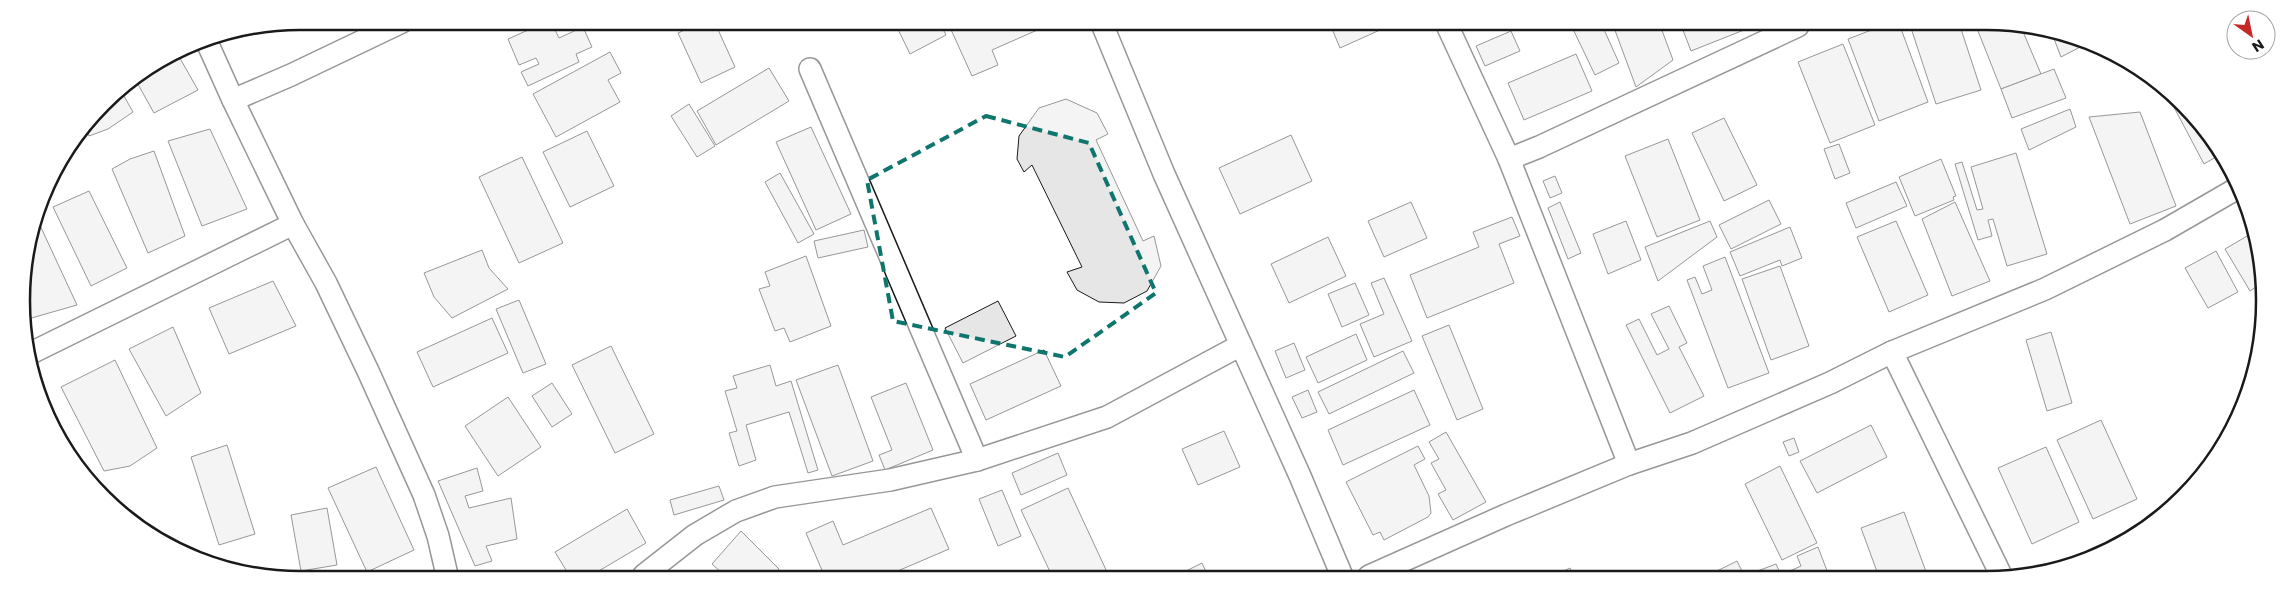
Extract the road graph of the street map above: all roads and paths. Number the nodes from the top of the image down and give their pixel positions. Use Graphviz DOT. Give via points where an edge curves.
graph roads {
  1 [pos="385,30"];
  2 [pos="1104,30"];
  3 [pos="1449,30"];
  4 [pos="1767,32"];
  5 [pos="209,46"];
  6 [pos="810,69"];
  7 [pos="233,100"];
  8 [pos="1509,159"];
  9 [pos="2232,191"];
  10 [pos="293,224"];
  11 [pos="1241,345"];
  12 [pos="35,351"];
  13 [pos="1892,352"];
  14 [pos="977,460"];
  15 [pos="1629,464"];
  16 [pos="1999,570"];
  17 [pos="446,571"];
  18 [pos="649,571"];
  19 [pos="1340,571"];
  20 [pos="1380,571"];
  1 -- 7 [label="street"];
  2 -- 11 [label="street" via="1164,174"];
  3 -- 8 [label="street"];
  4 -- 8 [label="street"];
  5 -- 7 [label="street"];
  6 -- 14 [label="street"];
  7 -- 10 [label="street"];
  8 -- 15 [label="street"];
  9 -- 13 [label="street" via="2165,230 2045,289"];
  10 -- 12 [label="street"];
  10 -- 17 [label="street" via="331,292 424,495"];
  11 -- 14 [label="street" via="1107,417"];
  11 -- 19 [label="street"];
  13 -- 15 [label="street" via="1692,443"];
  13 -- 16 [label="street"];
  14 -- 18 [label="street" via="890,480 776,497 736,511 694,535"];
  15 -- 20 [label="street"];
}
